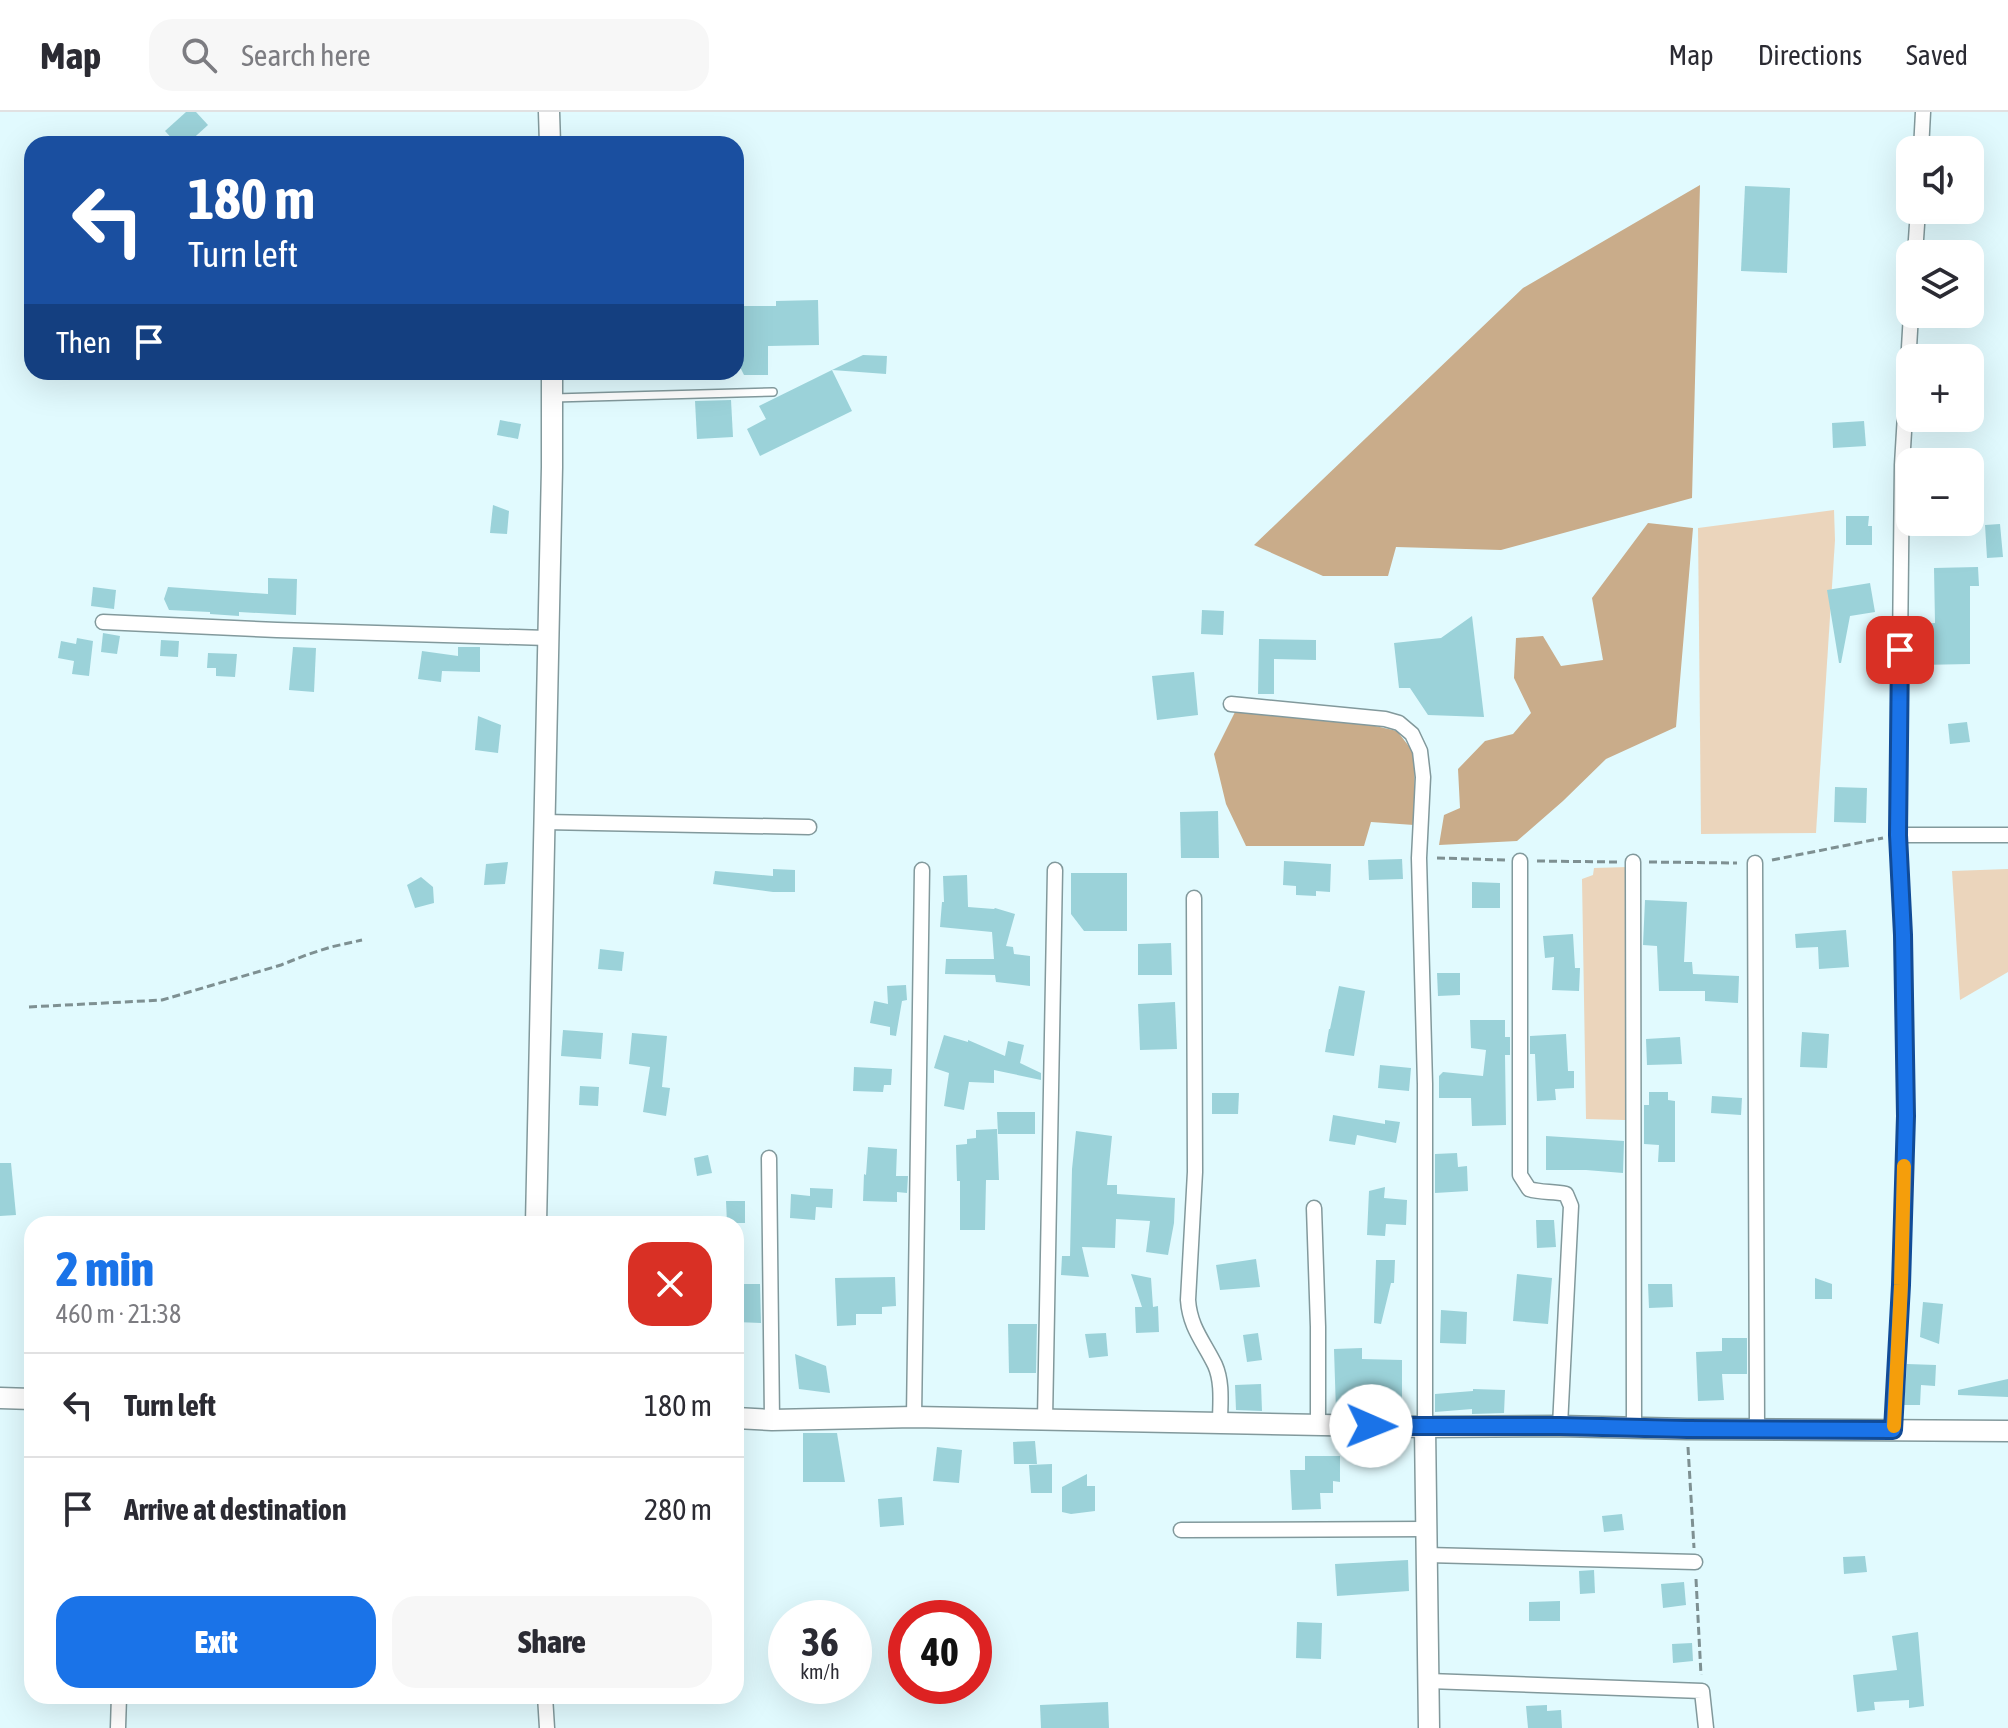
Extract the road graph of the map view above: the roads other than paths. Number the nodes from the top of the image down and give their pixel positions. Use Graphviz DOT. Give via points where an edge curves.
graph roads {
  1 [pos="549,112"];
  2 [pos="1923,112"];
  3 [pos="550,136"];
  4 [pos="1922,136"];
  5 [pos="1910,328"];
  6 [pos="552,380"];
  7 [pos="773,392"];
  8 [pos="552,398"];
  9 [pos="103,622"];
  10 [pos="547,638"];
  11 [pos="1231,704"];
  12 [pos="544,822"];
  13 [pos="809,827"];
  14 [pos="1898,835"];
  15 [pos="2008,835"];
  16 [pos="1520,861"];
  17 [pos="1633,862"];
  18 [pos="1755,863"];
  19 [pos="922,870"];
  20 [pos="1055,870"];
  21 [pos="1194,898"];
  22 [pos="769,1158"];
  23 [pos="1314,1208"];
  24 [pos="536,1216"];
  25 [pos="0,1398"];
  26 [pos="24,1399"];
  27 [pos="914,1417"];
  28 [pos="744,1418"];
  29 [pos="772,1420"];
  30 [pos="1045,1420"];
  31 [pos="1220,1423"];
  32 [pos="1318,1425"];
  33 [pos="1560,1426"];
  34 [pos="1425,1427"];
  35 [pos="1634,1428"];
  36 [pos="1757,1430"];
  37 [pos="1893,1430"];
  38 [pos="2008,1431"];
  39 [pos="1427,1529"];
  40 [pos="1181,1530"];
  41 [pos="1427,1555"];
  42 [pos="1695,1562"];
  43 [pos="1429,1681"];
  44 [pos="119,1704"];
  45 [pos="546,1704"];
  46 [pos="118,1728"];
  47 [pos="547,1728"];
  48 [pos="1429,1728"];
  49 [pos="1706,1728"];
  1 -- 3 [label="street"];
  2 -- 4 [label="street"];
  5 -- 14 [label="street" via="1902,465"];
  6 -- 8 [label="street"];
  7 -- 8 [label="lane"];
  8 -- 10 [label="street"];
  9 -- 10 [label="street"];
  10 -- 12 [label="street"];
  11 -- 34 [label="street" via="1385,719 1412,734 1420,751"];
  12 -- 13 [label="street"];
  12 -- 24 [label="street"];
  14 -- 15 [label="street"];
  14 -- 37 [label="street" via="1906,1116"];
  16 -- 33 [label="street" via="1520,1175 1529,1189 1566,1194 1571,1206"];
  17 -- 35 [label="street"];
  18 -- 36 [label="street"];
  19 -- 27 [label="street"];
  20 -- 30 [label="street"];
  21 -- 31 [label="street" via="1195,1172 1188,1300 1193,1324 1218,1375"];
  22 -- 29 [label="street"];
  23 -- 32 [label="street"];
  25 -- 26 [label="street"];
  27 -- 29 [label="street"];
  27 -- 30 [label="street"];
  28 -- 29 [label="street"];
  30 -- 31 [label="street"];
  31 -- 32 [label="street"];
  32 -- 34 [label="street"];
  33 -- 34 [label="street"];
  33 -- 35 [label="street"];
  34 -- 39 [label="street"];
  35 -- 36 [label="street"];
  36 -- 37 [label="street"];
  37 -- 38 [label="street"];
  39 -- 40 [label="street"];
  39 -- 41 [label="street"];
  41 -- 42 [label="street"];
  41 -- 43 [label="street"];
  43 -- 48 [label="street"];
  43 -- 49 [label="street" via="1702,1691"];
  44 -- 46 [label="street"];
  45 -- 47 [label="street"];
}
